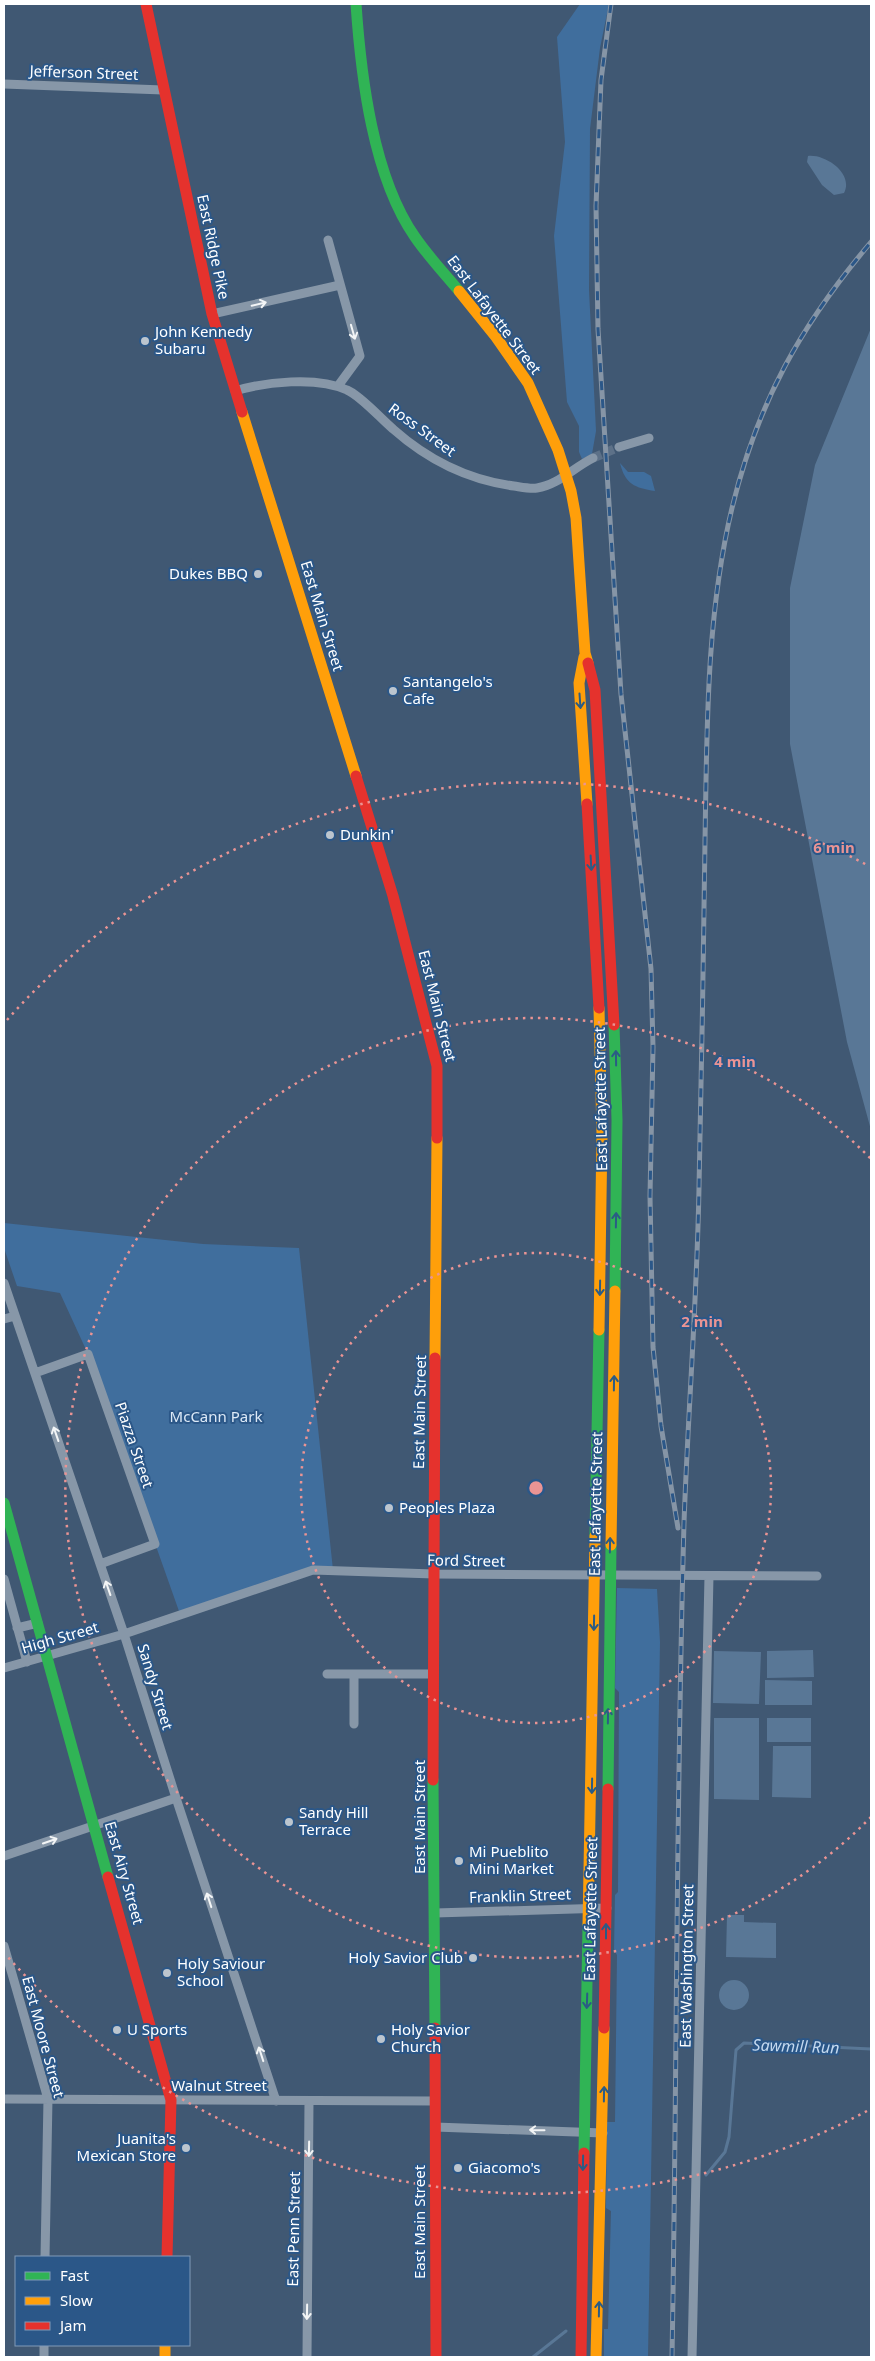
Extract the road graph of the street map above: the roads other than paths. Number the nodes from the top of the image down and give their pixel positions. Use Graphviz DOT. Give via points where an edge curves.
graph roads {
  1 [pos="146,4"];
  2 [pos="356,4"];
  3 [pos="4,84"];
  4 [pos="163,90"];
  5 [pos="328,240"];
  6 [pos="340,286"];
  7 [pos="212,314"];
  8 [pos="338,386"];
  9 [pos="235,391"];
  10 [pos="649,438"];
  11 [pos="619,447"];
  12 [pos="593,458"];
  13 [pos="267,492"];
  14 [pos="585,653"];
  15 [pos="4,1283"];
  16 [pos="15,1316"];
  17 [pos="4,1320"];
  18 [pos="35,1373"];
  19 [pos="4,1503"];
  20 [pos="100,1564"];
  21 [pos="434,1574"];
  22 [pos="595,1575"];
  23 [pos="610,1575"];
  24 [pos="709,1576"];
  25 [pos="817,1576"];
  26 [pos="4,1579"];
  27 [pos="38,1623"];
  28 [pos="18,1628"];
  29 [pos="124,1634"];
  30 [pos="47,1656"];
  31 [pos="27,1662"];
  32 [pos="4,1668"];
  33 [pos="327,1674"];
  34 [pos="354,1674"];
  35 [pos="434,1674"];
  36 [pos="354,1724"];
  37 [pos="176,1798"];
  38 [pos="96,1825"];
  39 [pos="4,1856"];
  40 [pos="590,1907"];
  41 [pos="606,1908"];
  42 [pos="435,1913"];
  43 [pos="4,1946"];
  44 [pos="4,2099"];
  45 [pos="48,2099"];
  46 [pos="171,2100"];
  47 [pos="276,2100"];
  48 [pos="309,2101"];
  49 [pos="435,2101"];
  50 [pos="435,2127"];
  51 [pos="583,2131"];
  52 [pos="603,2133"];
  53 [pos="45,2256"];
  54 [pos="167,2256"];
  55 [pos="306,2357"];
  56 [pos="436,2357"];
  57 [pos="581,2357"];
  58 [pos="596,2357"];
  59 [pos="692,2357"];
  1 -- 4 [label="street, East Ridge Pike"];
  2 -- 14 [label="street, East Lafayette Street" via="367,97 392,195 415,238 496,337 528,383 558,450 571,491"];
  3 -- 4 [label="street, Jefferson Street"];
  4 -- 7 [label="street, East Ridge Pike"];
  5 -- 6 [label="street"];
  7 -- 6 [label="street, one-way"];
  6 -- 8 [label="street, one-way" via="360,356"];
  7 -- 9 [label="street, East Ridge Pike"];
  8 -- 9 [label="street, Ross Street" via="287,382 259,384"];
  8 -- 12 [label="street, Ross Street" via="349,390 400,436 460,474 480,480 535,488 560,480"];
  9 -- 13 [label="street, East Ridge Pike"];
  10 -- 11 [label="street"];
  13 -- 21 [label="street, East Main Street" via="393,896 438,1066"];
  14 -- 22 [label="street, East Lafayette Street, one-way" via="579,683 600,1020 602,1134"];
  23 -- 14 [label="street, East Lafayette Street, one-way" via="616,1291 616,1056 596,690"];
  15 -- 16 [label="street, Sandy Street"];
  16 -- 17 [label="street"];
  16 -- 18 [label="street, Sandy Street"];
  20 -- 18 [label="street, Sandy Street, one-way"];
  18 -- 20 [label="street, Piazza Street" via="88,1354 155,1544"];
  19 -- 27 [label="street, East Airy Street"];
  29 -- 20 [label="street, Sandy Street, one-way"];
  21 -- 22 [label="street, Ford Street"];
  21 -- 29 [label="street, Ford Street" via="313,1570"];
  21 -- 35 [label="street, East Main Street"];
  22 -- 23 [label="street, Ford Street"];
  22 -- 40 [label="street, East Lafayette Street, one-way"];
  23 -- 24 [label="street, Ford Street"];
  41 -- 23 [label="street, East Lafayette Street, one-way"];
  24 -- 25 [label="street, Ford Street"];
  24 -- 59 [label="street, East Washington Street"];
  26 -- 28 [label="street"];
  27 -- 28 [label="street"];
  27 -- 30 [label="street, East Airy Street"];
  28 -- 31 [label="street"];
  29 -- 30 [label="street, High Street"];
  29 -- 37 [label="street, Sandy Street"];
  30 -- 31 [label="street, High Street"];
  30 -- 38 [label="street, East Airy Street"];
  31 -- 32 [label="street, High Street"];
  33 -- 34 [label="street"];
  34 -- 35 [label="street"];
  34 -- 36 [label="street"];
  35 -- 42 [label="street, East Main Street"];
  37 -- 38 [label="street"];
  47 -- 37 [label="street, Sandy Street, one-way"];
  39 -- 38 [label="street, one-way"];
  38 -- 46 [label="street, East Airy Street"];
  40 -- 41 [label="street, Franklin Street"];
  40 -- 42 [label="street, Franklin Street"];
  40 -- 51 [label="street, East Lafayette Street, one-way"];
  52 -- 41 [label="street, East Lafayette Street, one-way"];
  42 -- 49 [label="street, East Main Street"];
  43 -- 45 [label="street, East Moore Street"];
  44 -- 45 [label="street, Walnut Street"];
  45 -- 46 [label="street, Walnut Street"];
  45 -- 53 [label="street, East Moore Street"];
  46 -- 47 [label="street, Walnut Street"];
  46 -- 54 [label="street, East Airy Street"];
  47 -- 48 [label="street, Walnut Street"];
  48 -- 49 [label="street, Walnut Street"];
  48 -- 55 [label="street, East Penn Street, one-way"];
  49 -- 50 [label="street, East Main Street"];
  51 -- 50 [label="street, one-way"];
  50 -- 56 [label="street, East Main Street"];
  51 -- 52 [label="street"];
  51 -- 57 [label="street, East Lafayette Street, one-way"];
  58 -- 52 [label="street, East Lafayette Street, one-way"];
}
